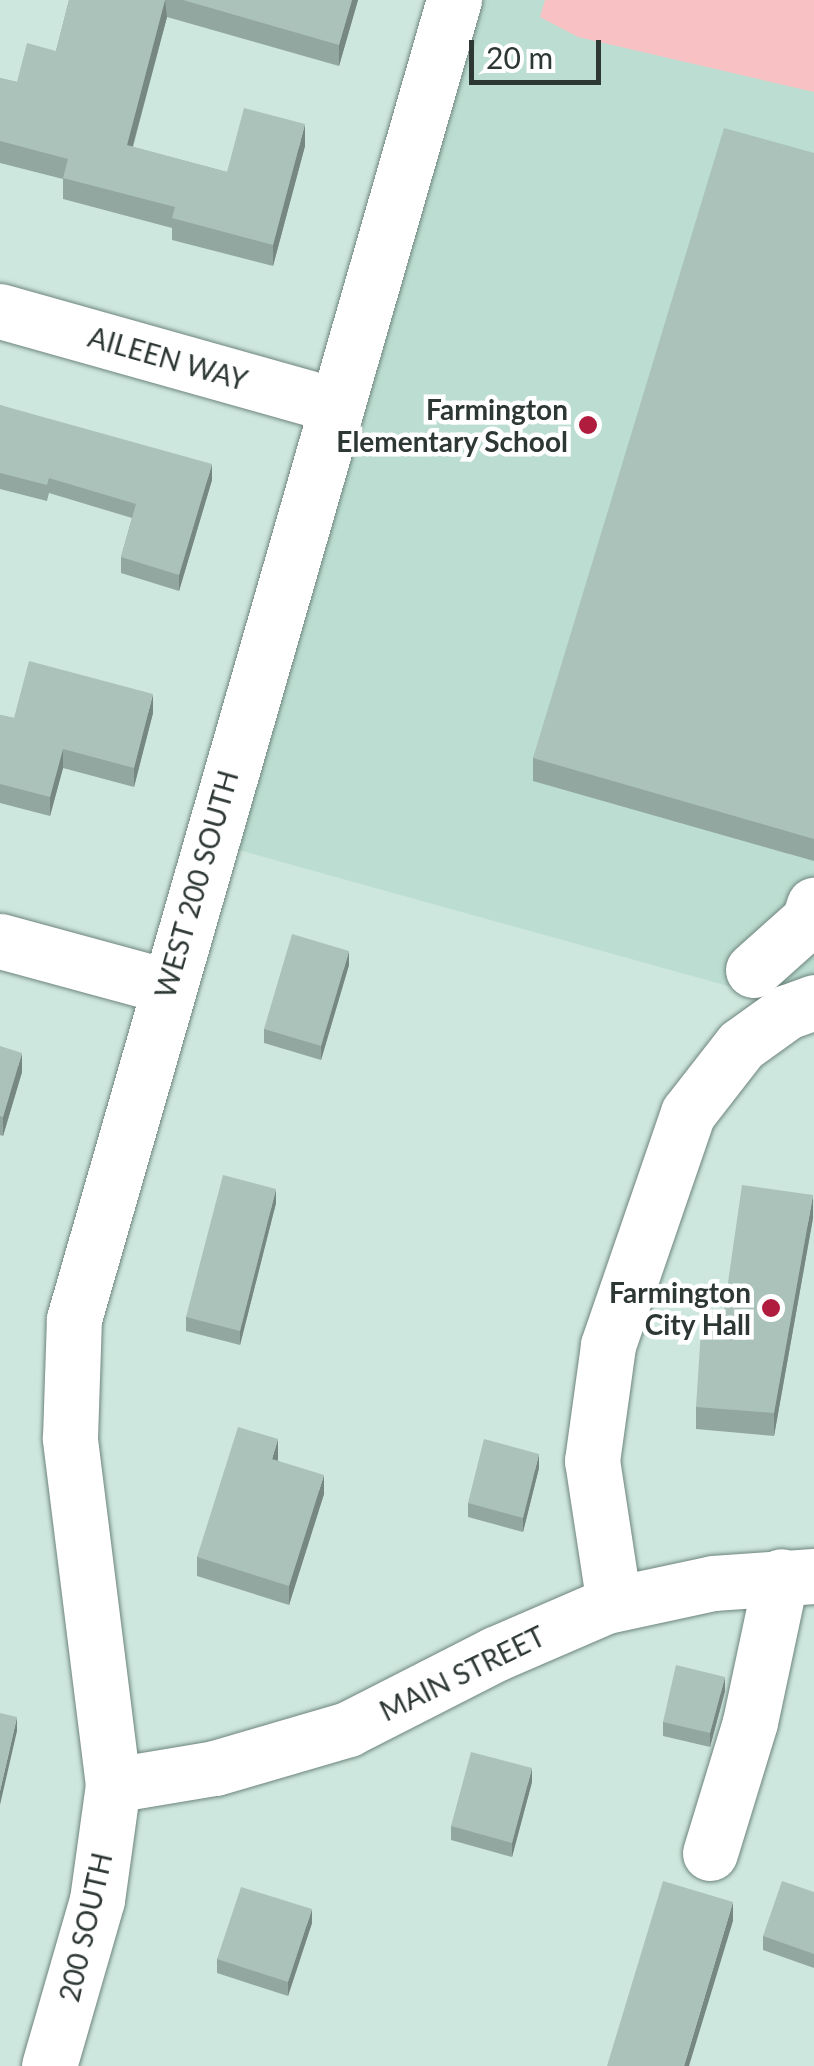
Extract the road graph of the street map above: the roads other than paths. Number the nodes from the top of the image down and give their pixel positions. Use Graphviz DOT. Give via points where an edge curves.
graph roads {
  1 [pos="454,0"];
  2 [pos="0,311"];
  3 [pos="335,405"];
  4 [pos="814,905"];
  5 [pos="0,940"];
  6 [pos="753,970"];
  7 [pos="166,986"];
  8 [pos="814,1002"];
  9 [pos="798,1576"];
  10 [pos="614,1604"];
  11 [pos="113,1786"];
  12 [pos="710,1853"];
  13 [pos="49,2066"];
  1 -- 3 [label="street, WEST 200 SOUTH"];
  2 -- 3 [label="street, AILEEN WAY"];
  3 -- 7 [label="street, WEST 200 SOUTH"];
  4 -- 6 [label="street" via="809,920"];
  5 -- 7 [label="street"];
  7 -- 11 [label="street, WEST 200 SOUTH" via="74,1319 70,1438"];
  8 -- 10 [label="street" via="787,1012 742,1045 688,1113 608,1345 592,1461"];
  9 -- 10 [label="street, MAIN STREET" via="713,1583"];
  9 -- 12 [label="street"];
  10 -- 11 [label="street, MAIN STREET" via="495,1654 348,1729 215,1768"];
  11 -- 13 [label="street, 200 SOUTH" via="97,1900"];
}
